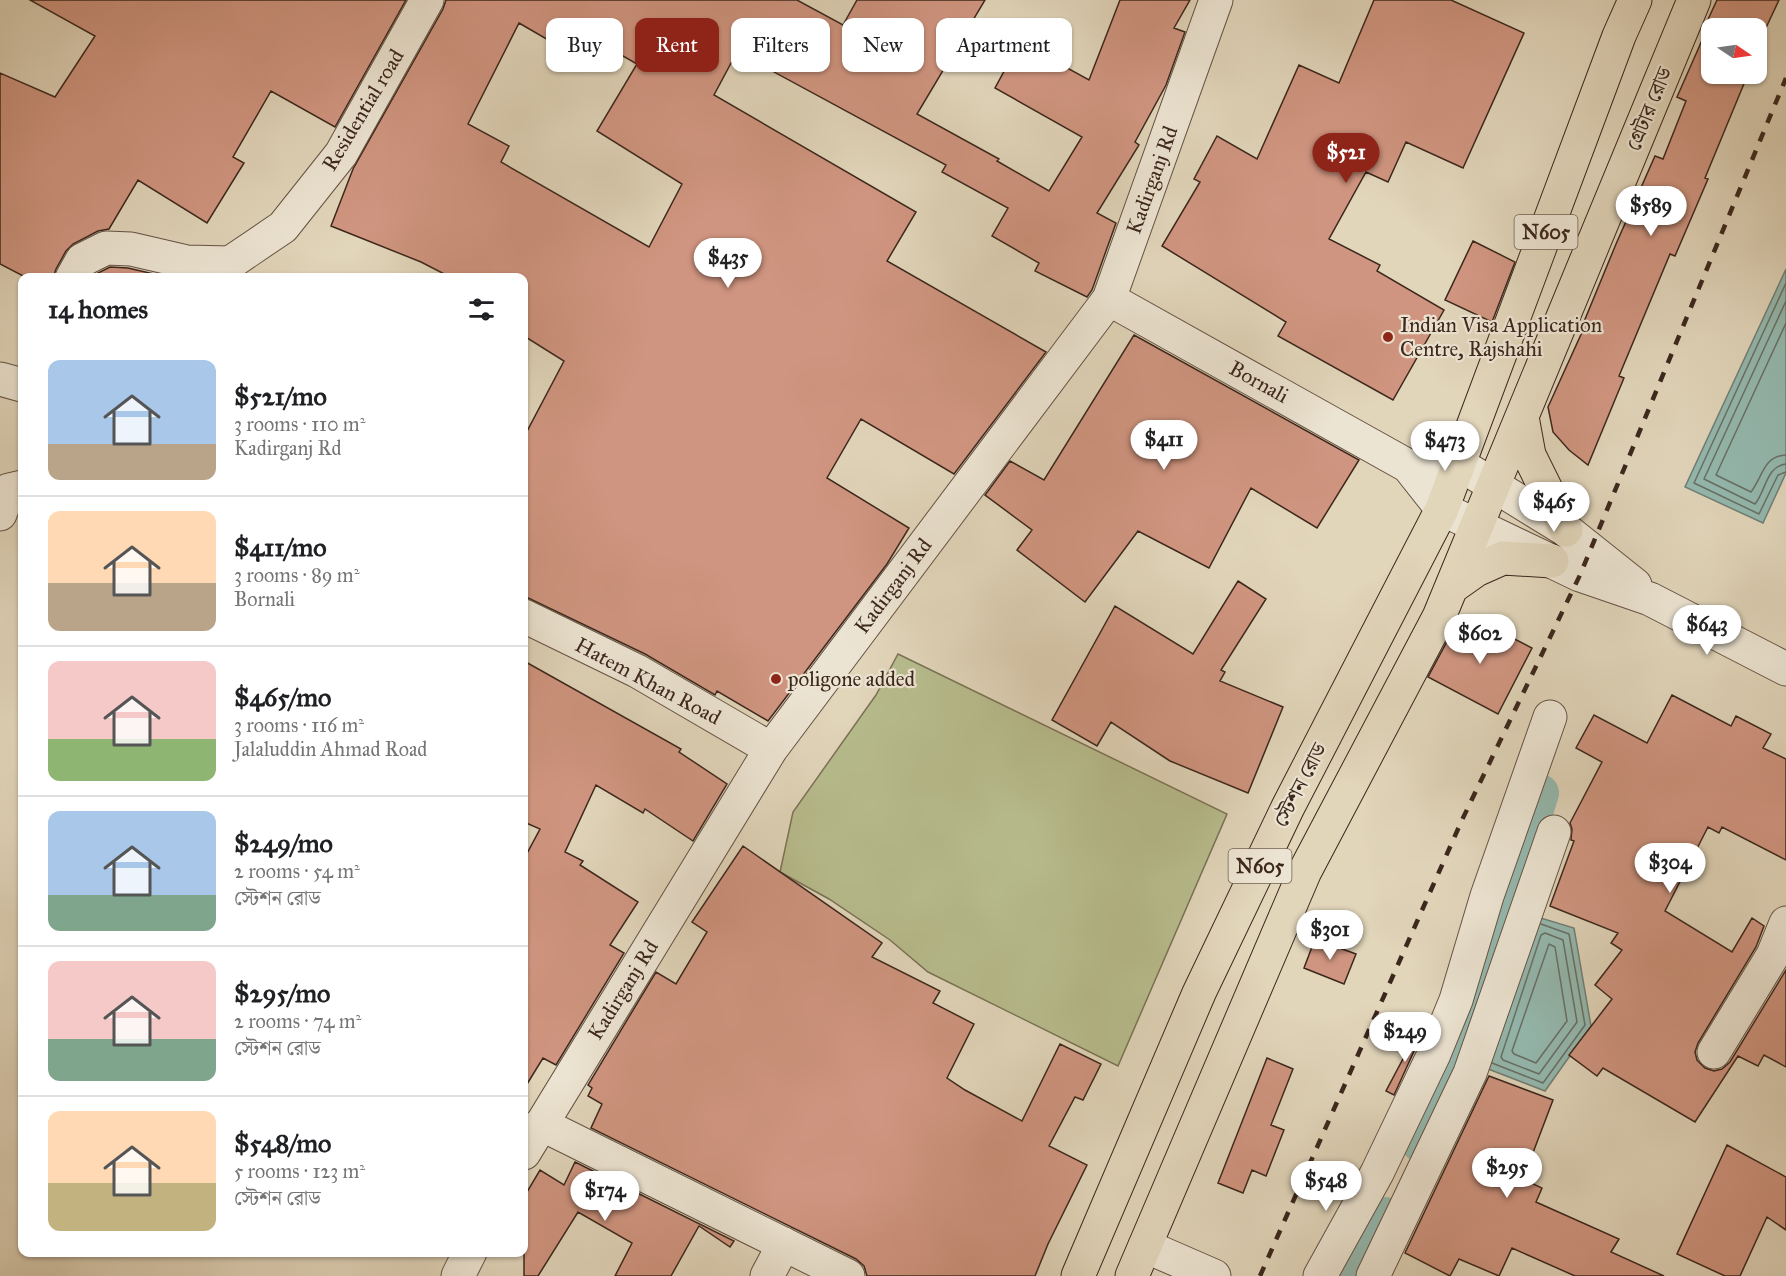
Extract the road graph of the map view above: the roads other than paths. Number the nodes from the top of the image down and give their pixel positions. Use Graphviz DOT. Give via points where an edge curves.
graph roads {
  1 [pos="427,0"];
  2 [pos="1216,0"];
  3 [pos="1635,0"];
  4 [pos="1694,0"];
  5 [pos="75,273"];
  6 [pos="1109,299"];
  7 [pos="1522,417"];
  8 [pos="1459,464"];
  9 [pos="1408,466"];
  10 [pos="1494,485"];
  11 [pos="18,488"];
  12 [pos="1442,509"];
  13 [pos="0,514"];
  14 [pos="1478,526"];
  15 [pos="1566,530"];
  16 [pos="1552,561"];
  17 [pos="1452,588"];
  18 [pos="1650,599"];
  19 [pos="528,618"];
  20 [pos="1786,669"];
  21 [pos="1550,717"];
  22 [pos="771,749"];
  23 [pos="1554,832"];
  24 [pos="1786,923"];
  25 [pos="1714,1052"];
  26 [pos="1434,1054"];
  27 [pos="1470,1073"];
  28 [pos="541,1124"];
  29 [pos="528,1146"];
  30 [pos="1377,1173"];
  31 [pos="1413,1193"];
  32 [pos="784,1244"];
  33 [pos="1144,1246"];
  34 [pos="468,1257"];
  35 [pos="458,1276"];
  36 [pos="767,1276"];
  37 [pos="848,1276"];
  38 [pos="1078,1276"];
  39 [pos="1132,1276"];
  40 [pos="1214,1276"];
  41 [pos="1320,1276"];
  42 [pos="1373,1276"];
  1 -- 5 [label="street, Residential road" via="341,154 284,227 230,263 187,262 131,249 106,248 82,260"];
  2 -- 6 [label="street, Kadirganj Rd"];
  3 -- 8 [label="highway, N605"];
  4 -- 7 [label="highway, গ্রেটার রোড / N605"];
  6 -- 9 [label="street, Bornali"];
  6 -- 22 [label="street, Kadirganj Rd"];
  7 -- 10 [label="highway, গ্রেটার রোড / N605"];
  7 -- 15 [label="highway" via="1529,455"];
  8 -- 9 [label="street"];
  8 -- 10 [label="street"];
  8 -- 12 [label="highway, স্টেশন রোড / N605"];
  9 -- 12 [label="street, Bornali"];
  10 -- 14 [label="highway, স্টেশন রোড / N605"];
  10 -- 15 [label="street"];
  11 -- 13 [label="street" via="9,490"];
  12 -- 14 [label="street"];
  12 -- 38 [label="highway, স্টেশন রোড / N605" via="1288,807 1199,993"];
  14 -- 16 [label="street"];
  14 -- 17 [label="highway, স্টেশন রোড / N605"];
  15 -- 18 [label="street"];
  16 -- 17 [label="highway" via="1503,558 1476,570"];
  16 -- 18 [label="street"];
  17 -- 33 [label="highway, স্টেশন রোড / N605" via="1305,872"];
  18 -- 20 [label="street"];
  19 -- 22 [label="street, Hatem Khan Road" via="637,671"];
  21 -- 26 [label="street" via="1487,896 1456,1000"];
  22 -- 28 [label="street, Kadirganj Rd"];
  23 -- 27 [label="street"];
  24 -- 25 [label="street" via="1773,954"];
  26 -- 27 [label="street"];
  26 -- 30 [label="street"];
  27 -- 31 [label="street"];
  28 -- 29 [label="street, Kadirganj Rd"];
  28 -- 32 [label="street"];
  30 -- 31 [label="street"];
  30 -- 41 [label="street"];
  31 -- 42 [label="street"];
  32 -- 36 [label="street"];
  32 -- 37 [label="street"];
  33 -- 39 [label="highway, স্টেশন রোড / N605"];
  33 -- 40 [label="street"];
  34 -- 35 [label="street"];
}
